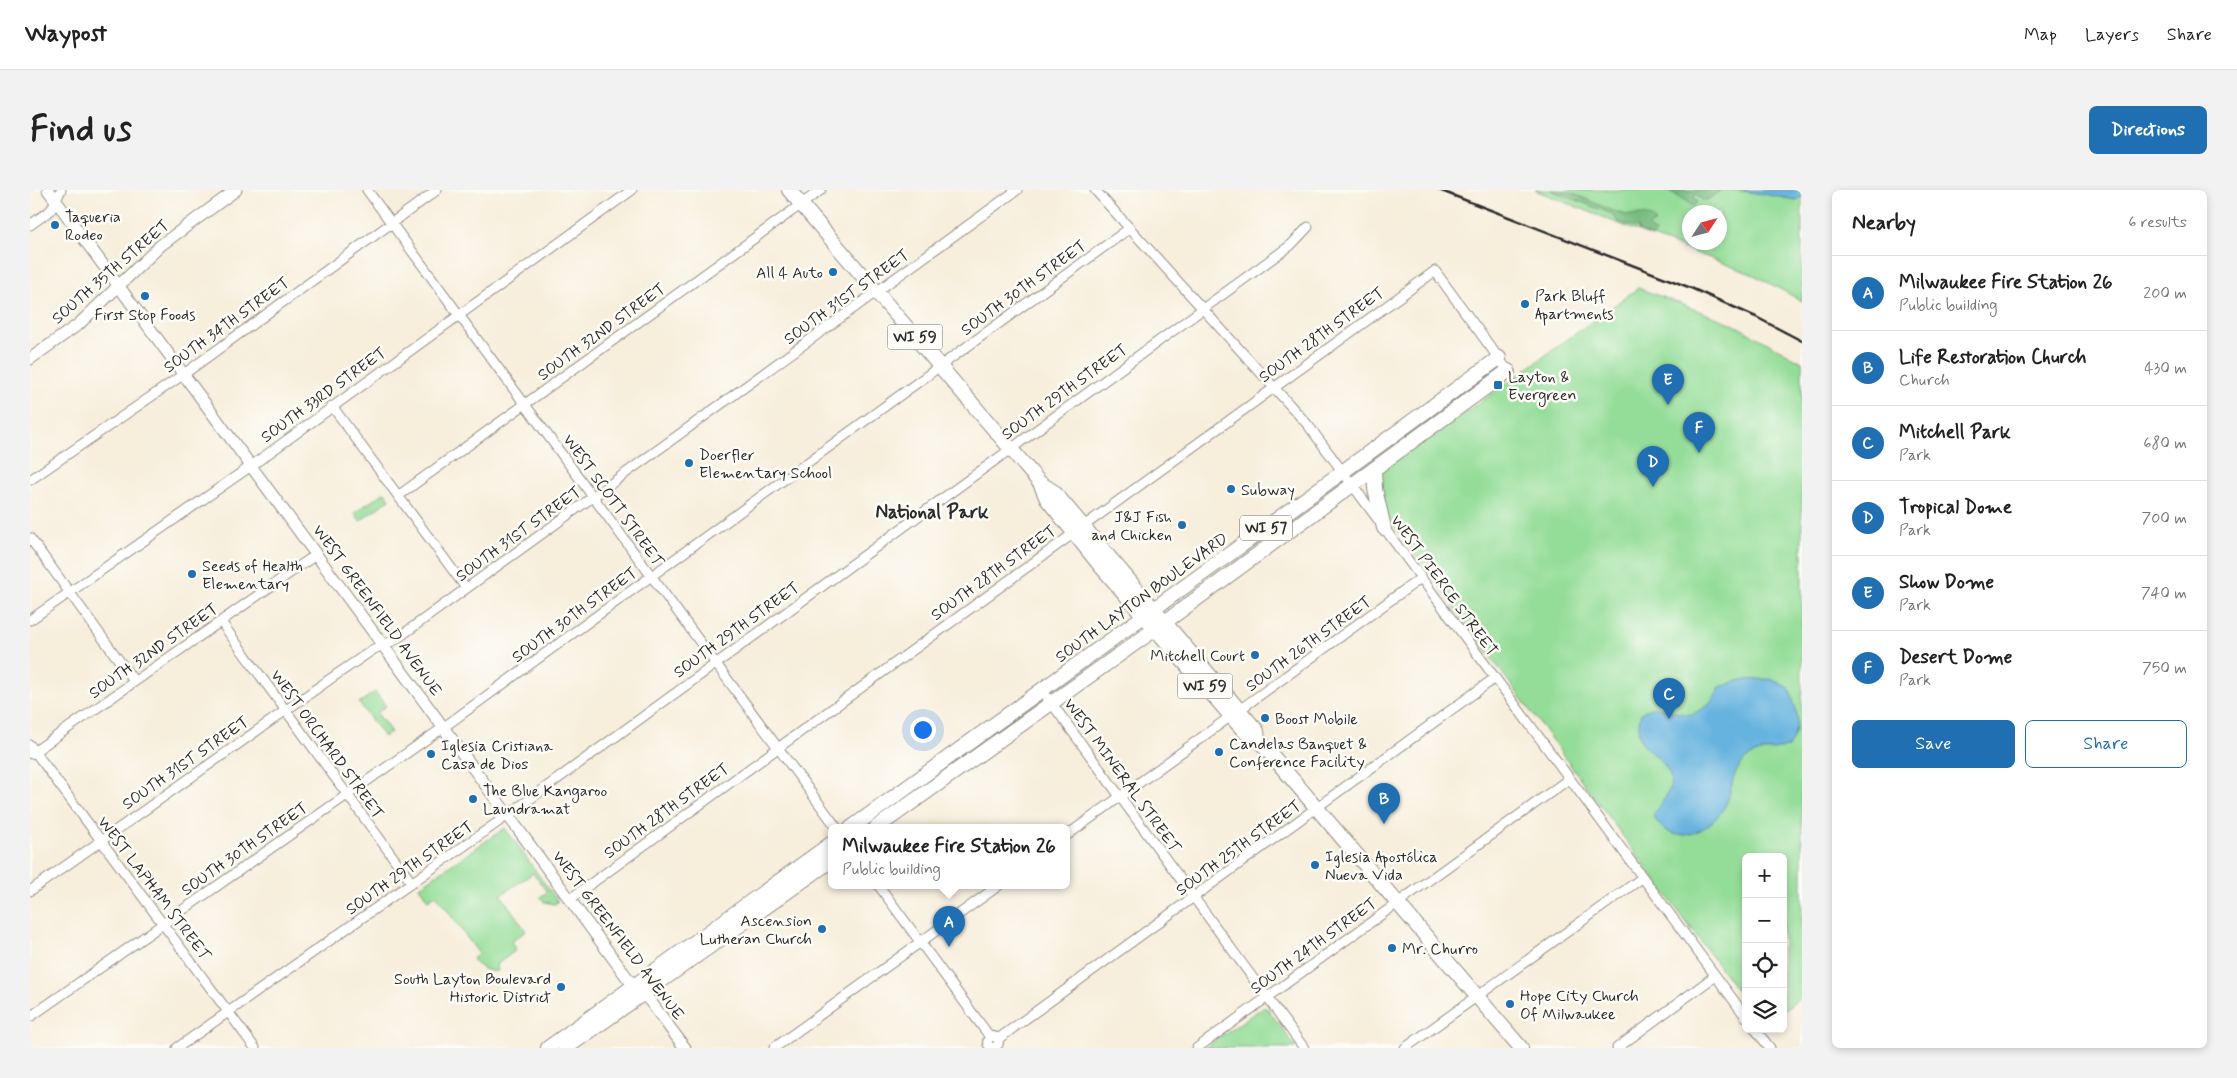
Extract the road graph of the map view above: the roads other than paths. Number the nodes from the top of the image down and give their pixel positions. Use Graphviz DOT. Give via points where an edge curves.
graph roads {
  1 [pos="48,190"];
  2 [pos="236,190"];
  3 [pos="367,190"];
  4 [pos="437,190"];
  5 [pos="632,190"];
  6 [pos="789,190"];
  7 [pos="821,190"];
  8 [pos="1017,190"];
  9 [pos="1096,190"];
  10 [pos="58,195"];
  11 [pos="801,205"];
  12 [pos="391,223"];
  13 [pos="30,225"];
  14 [pos="1308,227"];
  15 [pos="1130,228"];
  16 [pos="118,285"];
  17 [pos="877,292"];
  18 [pos="1202,308"];
  19 [pos="458,315"];
  20 [pos="1499,358"];
  21 [pos="30,359"];
  22 [pos="940,366"];
  23 [pos="1508,371"];
  24 [pos="184,374"];
  25 [pos="1273,388"];
  26 [pos="524,404"];
  27 [pos="332,406"];
  28 [pos="1011,449"];
  29 [pos="251,466"];
  30 [pos="1342,470"];
  31 [pos="1374,470"];
  32 [pos="30,480"];
  33 [pos="1353,485"];
  34 [pos="398,496"];
  35 [pos="593,496"];
  36 [pos="1384,528"];
  37 [pos="1078,529"];
  38 [pos="30,538"];
  39 [pos="1246,543"];
  40 [pos="317,554"];
  41 [pos="651,576"];
  42 [pos="1225,578"];
  43 [pos="1421,578"];
  44 [pos="466,588"];
  45 [pos="70,592"];
  46 [pos="1149,614"];
  47 [pos="30,620"];
  48 [pos="221,622"];
  49 [pos="1160,625"];
  50 [pos="384,645"];
  51 [pos="715,663"];
  52 [pos="1495,678"];
  53 [pos="134,681"];
  54 [pos="1046,696"];
  55 [pos="285,710"];
  56 [pos="1236,714"];
  57 [pos="444,727"];
  58 [pos="778,747"];
  59 [pos="32,750"];
  60 [pos="1569,779"];
  61 [pos="346,794"];
  62 [pos="1121,797"];
  63 [pos="1316,808"];
  64 [pos="508,816"];
  65 [pos="833,824"];
  66 [pos="857,824"];
  67 [pos="881,824"];
  68 [pos="1070,833"];
  69 [pos="101,840"];
  70 [pos="828,846"];
  71 [pos="828,863"];
  72 [pos="1642,878"];
  73 [pos="412,884"];
  74 [pos="881,889"];
  75 [pos="994,889"];
  76 [pos="30,890"];
  77 [pos="1194,897"];
  78 [pos="570,899"];
  79 [pos="1396,903"];
  80 [pos="163,924"];
  81 [pos="920,942"];
  82 [pos="1715,976"];
  83 [pos="639,990"];
  84 [pos="1267,997"];
  85 [pos="1478,997"];
  86 [pos="228,1012"];
  87 [pos="1742,1012"];
  88 [pos="30,1016"];
  89 [pos="1758,1033"];
  90 [pos="993,1044"];
  91 [pos="177,1048"];
  92 [pos="255,1048"];
  93 [pos="548,1048"];
  94 [pos="566,1048"];
  95 [pos="685,1048"];
  96 [pos="774,1048"];
  97 [pos="1197,1048"];
  98 [pos="1304,1048"];
  99 [pos="1405,1048"];
  100 [pos="1521,1048"];
  101 [pos="1617,1048"];
  102 [pos="1770,1048"];
  1 -- 10 [label="main road, WEST GREENFIELD AVENUE"];
  2 -- 16 [label="main road, SOUTH 35TH STREET" via="161,245"];
  3 -- 12 [label="street, WEST SCOTT STREET"];
  4 -- 12 [label="street, SOUTH 34TH STREET"];
  5 -- 19 [label="street, SOUTH 33RD STREET"];
  6 -- 11 [label="main road, WI 59"];
  7 -- 11 [label="street, SOUTH 32ND STREET"];
  8 -- 17 [label="street, SOUTH 31ST STREET"];
  9 -- 15 [label="street, WEST PIERCE STREET"];
  10 -- 13 [label="street" via="52,210"];
  10 -- 16 [label="main road, WEST GREENFIELD AVENUE"];
  11 -- 17 [label="main road, WI 59"];
  11 -- 26 [label="street, SOUTH 32ND STREET"];
  12 -- 19 [label="street, WEST SCOTT STREET"];
  12 -- 24 [label="street, SOUTH 34TH STREET"];
  14 -- 18 [label="street, SOUTH 29TH STREET" via="1291,245"];
  15 -- 18 [label="street, WEST PIERCE STREET"];
  15 -- 22 [label="street, SOUTH 30TH STREET"];
  16 -- 21 [label="main road, SOUTH 35TH STREET" via="79,324"];
  16 -- 24 [label="main road, WEST GREENFIELD AVENUE"];
  17 -- 22 [label="main road, WI 59"];
  17 -- 35 [label="street, SOUTH 31ST STREET"];
  18 -- 25 [label="street, WEST PIERCE STREET"];
  18 -- 28 [label="street, SOUTH 29TH STREET"];
  19 -- 26 [label="street, WEST SCOTT STREET"];
  19 -- 27 [label="street, SOUTH 33RD STREET"];
  20 -- 23 [label="street"];
  20 -- 25 [label="street, SOUTH 28TH STREET" via="1435,270"];
  20 -- 30 [label="main road, SOUTH LAYTON BOULEVARD / WI 57"];
  22 -- 28 [label="main road, WI 59"];
  22 -- 41 [label="street, SOUTH 30TH STREET"];
  23 -- 31 [label="main road, SOUTH LAYTON BOULEVARD / WI 57"];
  24 -- 29 [label="main road, WEST GREENFIELD AVENUE"];
  24 -- 32 [label="street, SOUTH 34TH STREET"];
  25 -- 30 [label="street, WEST PIERCE STREET"];
  25 -- 37 [label="street, SOUTH 28TH STREET"];
  26 -- 34 [label="street, SOUTH 32ND STREET"];
  26 -- 35 [label="street, WEST SCOTT STREET"];
  27 -- 29 [label="street, SOUTH 33RD STREET"];
  27 -- 34 [label="street"];
  28 -- 37 [label="main road, WI 59" via="1040,483 1054,492"];
  28 -- 51 [label="street, SOUTH 29TH STREET"];
  29 -- 40 [label="main road, WEST GREENFIELD AVENUE"];
  29 -- 45 [label="street, SOUTH 33RD STREET"];
  30 -- 33 [label="street, WEST PIERCE STREET"];
  30 -- 39 [label="main road, SOUTH LAYTON BOULEVARD / WI 57"];
  31 -- 33 [label="main road, SOUTH LAYTON BOULEVARD / WI 57"];
  31 -- 36 [label="main road"];
  33 -- 36 [label="street, WEST PIERCE STREET"];
  33 -- 42 [label="main road, SOUTH LAYTON BOULEVARD / WI 57"];
  34 -- 44 [label="street"];
  35 -- 41 [label="street, WEST SCOTT STREET"];
  35 -- 44 [label="street, SOUTH 31ST STREET"];
  36 -- 43 [label="street, WEST PIERCE STREET"];
  37 -- 46 [label="main road, WI 59"];
  37 -- 58 [label="street, SOUTH 28TH STREET"];
  38 -- 45 [label="street"];
  39 -- 42 [label="main road" via="1221,567"];
  39 -- 46 [label="main road, SOUTH LAYTON BOULEVARD / WI 57"];
  40 -- 48 [label="street, SOUTH 32ND STREET"];
  40 -- 50 [label="main road, WEST GREENFIELD AVENUE"];
  41 -- 51 [label="street, WEST SCOTT STREET"];
  41 -- 57 [label="street, SOUTH 30TH STREET"];
  42 -- 49 [label="main road, SOUTH LAYTON BOULEVARD / WI 57"];
  43 -- 52 [label="street, WEST PIERCE STREET"];
  43 -- 56 [label="street, SOUTH 26TH STREET"];
  44 -- 50 [label="street, SOUTH 31ST STREET"];
  45 -- 47 [label="street, SOUTH 33RD STREET"];
  45 -- 53 [label="street"];
  46 -- 49 [label="main road, WI 59"];
  46 -- 54 [label="main road, SOUTH LAYTON BOULEVARD"];
  48 -- 53 [label="street, SOUTH 32ND STREET"];
  48 -- 55 [label="street, WEST ORCHARD STREET"];
  49 -- 54 [label="main road, SOUTH LAYTON BOULEVARD"];
  49 -- 56 [label="main road, WI 59"];
  50 -- 55 [label="street, SOUTH 31ST STREET"];
  50 -- 57 [label="main road, WEST GREENFIELD AVENUE"];
  51 -- 58 [label="street, WEST SCOTT STREET"];
  51 -- 64 [label="street, SOUTH 29TH STREET"];
  52 -- 60 [label="street, WEST PIERCE STREET"];
  52 -- 63 [label="street, SOUTH 25TH STREET"];
  53 -- 59 [label="street, SOUTH 32ND STREET"];
  54 -- 62 [label="street, WEST MINERAL STREET"];
  54 -- 66 [label="main road, SOUTH LAYTON BOULEVARD"];
  54 -- 67 [label="main road, SOUTH LAYTON BOULEVARD"];
  55 -- 61 [label="street, WEST ORCHARD STREET"];
  55 -- 69 [label="street, SOUTH 31ST STREET"];
  56 -- 62 [label="street, SOUTH 26TH STREET"];
  56 -- 63 [label="main road, WI 59" via="1250,737 1258,739"];
  57 -- 61 [label="street, SOUTH 30TH STREET"];
  57 -- 64 [label="main road, WEST GREENFIELD AVENUE"];
  58 -- 65 [label="street, WEST SCOTT STREET"];
  58 -- 78 [label="street, SOUTH 28TH STREET"];
  59 -- 69 [label="street, WEST LAPHAM STREET"];
  60 -- 72 [label="street, WEST PIERCE STREET"];
  60 -- 79 [label="street, SOUTH 24TH STREET"];
  61 -- 73 [label="street, WEST ORCHARD STREET"];
  61 -- 80 [label="street, SOUTH 30TH STREET"];
  62 -- 68 [label="street, SOUTH 26TH STREET"];
  62 -- 77 [label="street, WEST MINERAL STREET"];
  63 -- 77 [label="street, SOUTH 25TH STREET"];
  63 -- 79 [label="main road, WI 59"];
  64 -- 73 [label="street, SOUTH 29TH STREET"];
  64 -- 78 [label="main road, WEST GREENFIELD AVENUE"];
  69 -- 76 [label="street, SOUTH 31ST STREET"];
  69 -- 80 [label="street, WEST LAPHAM STREET"];
  70 -- 83 [label="main road"];
  71 -- 83 [label="main road"];
  72 -- 82 [label="street, WEST PIERCE STREET"];
  72 -- 85 [label="street"];
  73 -- 86 [label="street, SOUTH 29TH STREET"];
  74 -- 81 [label="street"];
  75 -- 81 [label="street"];
  77 -- 84 [label="street, WEST MINERAL STREET"];
  77 -- 90 [label="street, SOUTH 25TH STREET"];
  78 -- 83 [label="main road, WEST GREENFIELD AVENUE"];
  79 -- 84 [label="street, SOUTH 24TH STREET"];
  79 -- 85 [label="main road, WI 59"];
  80 -- 86 [label="street, WEST LAPHAM STREET"];
  80 -- 88 [label="street, SOUTH 30TH STREET"];
  81 -- 90 [label="street"];
  81 -- 96 [label="street"];
  82 -- 87 [label="street, WEST PIERCE STREET"];
  82 -- 101 [label="street"];
  83 -- 93 [label="main road"];
  83 -- 94 [label="main road"];
  83 -- 95 [label="main road, WEST GREENFIELD AVENUE"];
  84 -- 97 [label="street, SOUTH 24TH STREET"];
  84 -- 98 [label="street, WEST MINERAL STREET"];
  85 -- 99 [label="street"];
  85 -- 100 [label="main road, WI 59"];
  86 -- 91 [label="street, SOUTH 29TH STREET"];
  86 -- 92 [label="street, WEST LAPHAM STREET"];
  89 -- 102 [label="street"];
}
